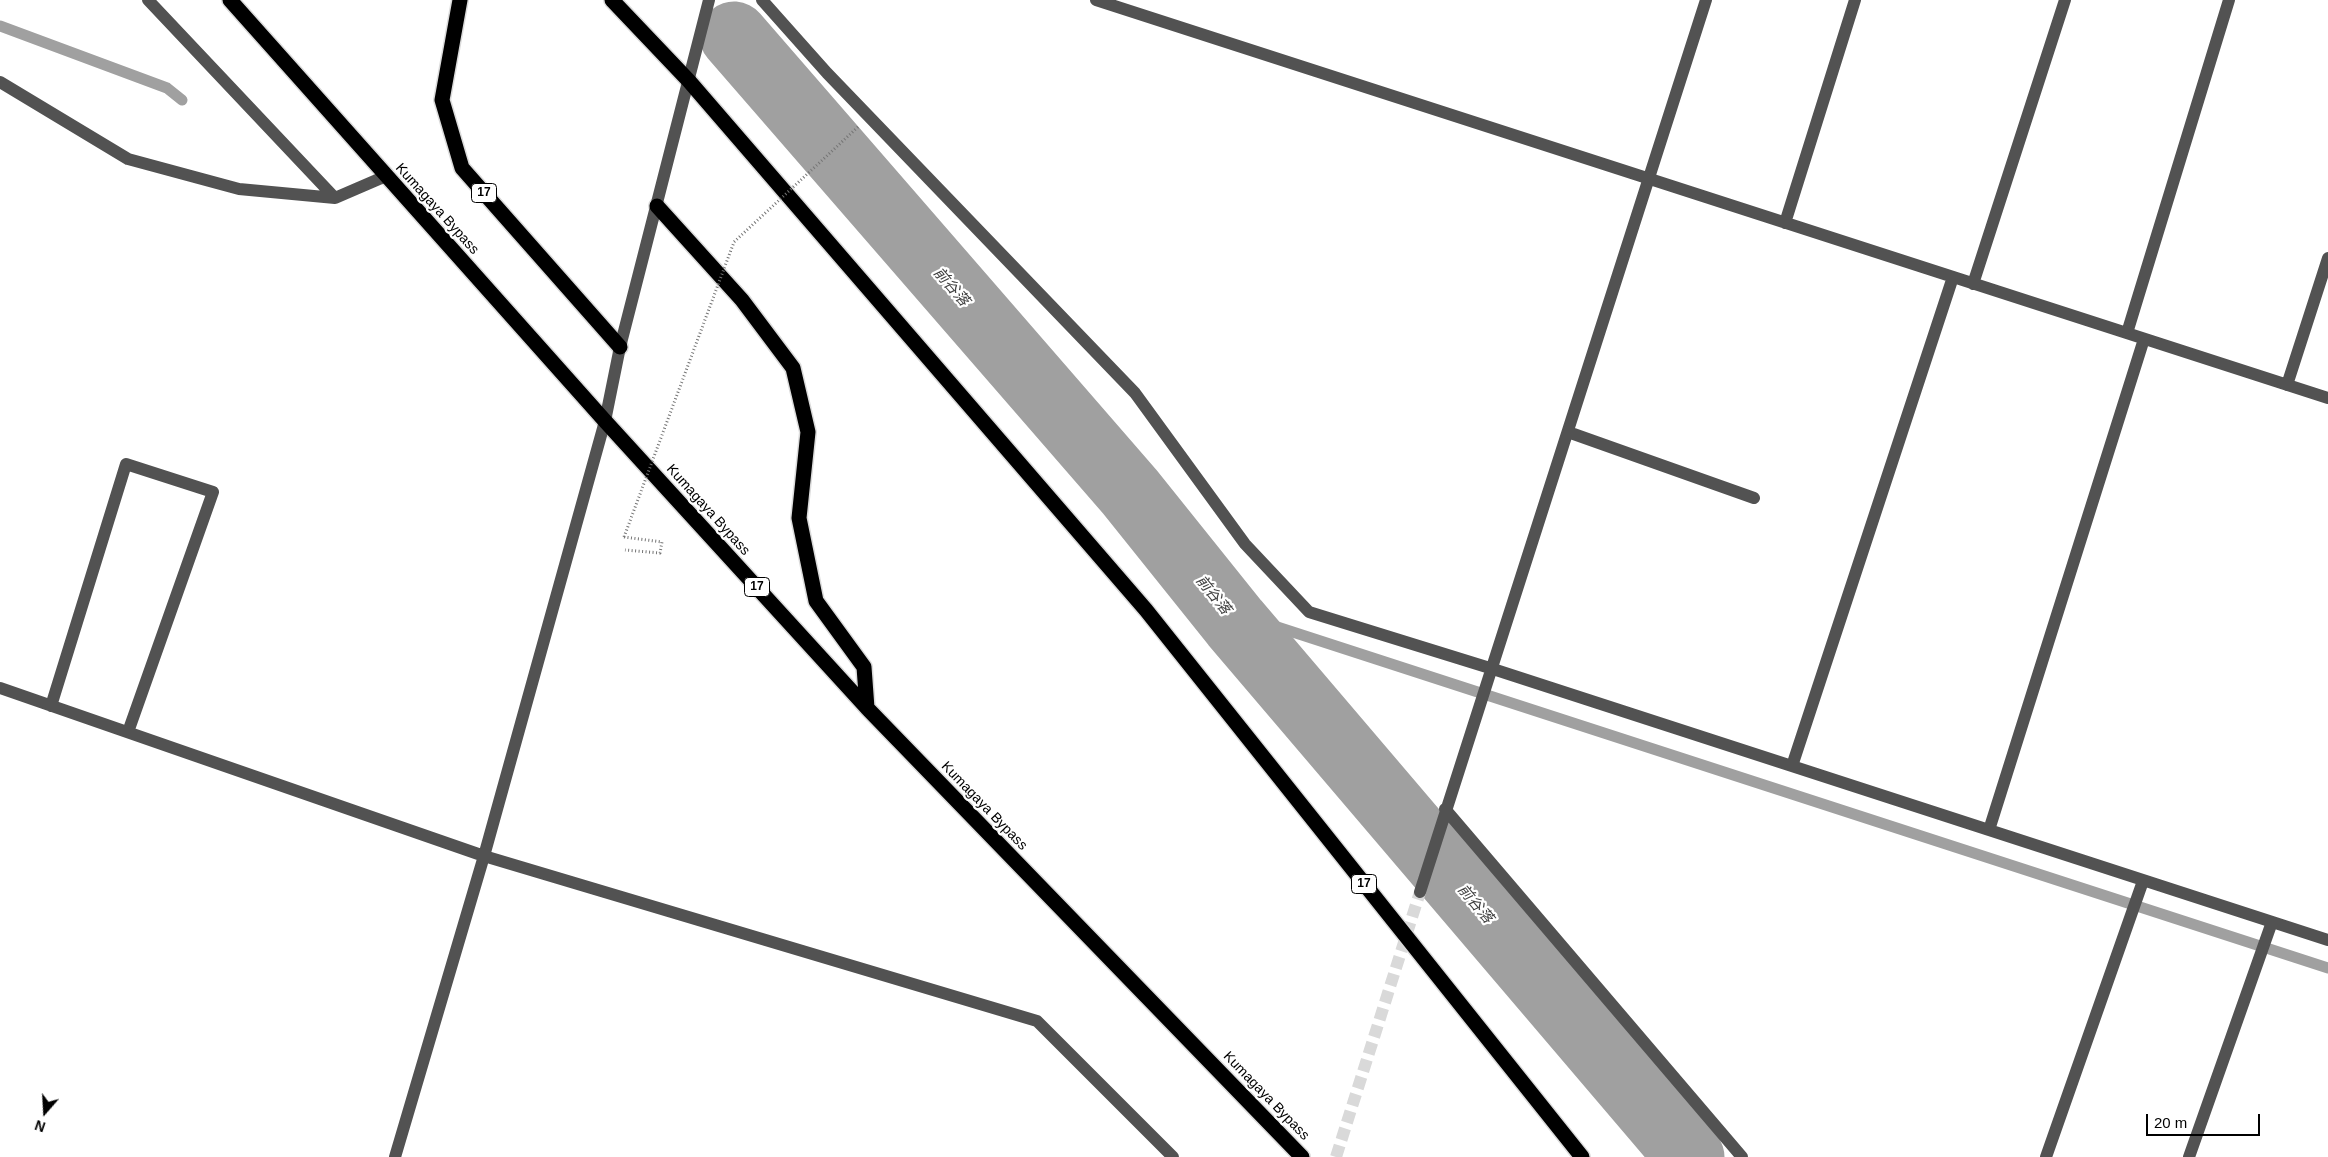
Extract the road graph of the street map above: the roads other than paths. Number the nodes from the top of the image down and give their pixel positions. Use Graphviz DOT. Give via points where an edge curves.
graph roads {
  1 [pos="148,0"];
  2 [pos="230,0"];
  3 [pos="460,0"];
  4 [pos="612,0"];
  5 [pos="710,0"];
  6 [pos="762,0"];
  7 [pos="1096,0"];
  8 [pos="1706,0"];
  9 [pos="1854,0"];
  10 [pos="2065,0"];
  11 [pos="2229,0"];
  12 [pos="689,81"];
  13 [pos="0,82"];
  14 [pos="386,176"];
  15 [pos="1649,179"];
  16 [pos="335,198"];
  17 [pos="657,206"];
  18 [pos="1786,223"];
  19 [pos="2328,258"];
  20 [pos="1953,277"];
  21 [pos="1973,284"];
  22 [pos="2127,333"];
  23 [pos="2144,338"];
  24 [pos="620,347"];
  25 [pos="2287,385"];
  26 [pos="2328,398"];
  27 [pos="605,421"];
  28 [pos="1568,432"];
  29 [pos="1754,498"];
  30 [pos="1492,670"];
  31 [pos="0,688"];
  32 [pos="51,706"];
  33 [pos="867,708"];
  34 [pos="128,732"];
  35 [pos="1792,766"];
  36 [pos="1445,811"];
  37 [pos="1989,830"];
  38 [pos="484,856"];
  39 [pos="2143,881"];
  40 [pos="1420,892"];
  41 [pos="2272,922"];
  42 [pos="2328,940"];
  43 [pos="395,1157"];
  44 [pos="1173,1157"];
  45 [pos="1302,1157"];
  46 [pos="1582,1157"];
  47 [pos="1742,1157"];
  48 [pos="2046,1157"];
  49 [pos="2189,1157"];
  1 -- 16 [label="street"];
  2 -- 14 [label="highway, Kumagaya Bypass / 17"];
  3 -- 24 [label="highway, 17" via="442,100 462,168"];
  4 -- 12 [label="highway, 17"];
  5 -- 12 [label="street"];
  6 -- 30 [label="street" via="827,73 1134,393 1245,544 1309,612"];
  7 -- 15 [label="street"];
  8 -- 15 [label="street"];
  9 -- 18 [label="street"];
  10 -- 21 [label="street"];
  11 -- 22 [label="street"];
  12 -- 17 [label="street"];
  12 -- 46 [label="highway, 17" via="1146,610"];
  13 -- 16 [label="street" via="128,159 239,189"];
  14 -- 16 [label="street"];
  14 -- 27 [label="highway, Kumagaya Bypass / 17"];
  15 -- 18 [label="street"];
  15 -- 28 [label="street"];
  17 -- 24 [label="street"];
  17 -- 33 [label="highway" via="742,300 793,368 808,432 800,518 816,601 864,667"];
  18 -- 20 [label="street"];
  19 -- 25 [label="street"];
  20 -- 21 [label="street"];
  20 -- 35 [label="street"];
  21 -- 22 [label="street"];
  22 -- 23 [label="street"];
  23 -- 25 [label="street"];
  23 -- 37 [label="street"];
  24 -- 27 [label="street"];
  25 -- 26 [label="street"];
  27 -- 33 [label="highway, Kumagaya Bypass / 17"];
  27 -- 38 [label="street"];
  28 -- 29 [label="street"];
  28 -- 30 [label="street"];
  30 -- 35 [label="street"];
  30 -- 36 [label="street"];
  31 -- 32 [label="street"];
  32 -- 34 [label="street"];
  32 -- 34 [label="street" via="126,464 213,492"];
  33 -- 45 [label="highway, Kumagaya Bypass / 17"];
  34 -- 38 [label="street"];
  35 -- 37 [label="street"];
  36 -- 40 [label="street"];
  36 -- 47 [label="street"];
  37 -- 39 [label="street"];
  38 -- 43 [label="street"];
  38 -- 44 [label="street" via="1037,1021"];
  39 -- 41 [label="street"];
  39 -- 48 [label="street"];
  41 -- 42 [label="street"];
  41 -- 49 [label="street"];
}
